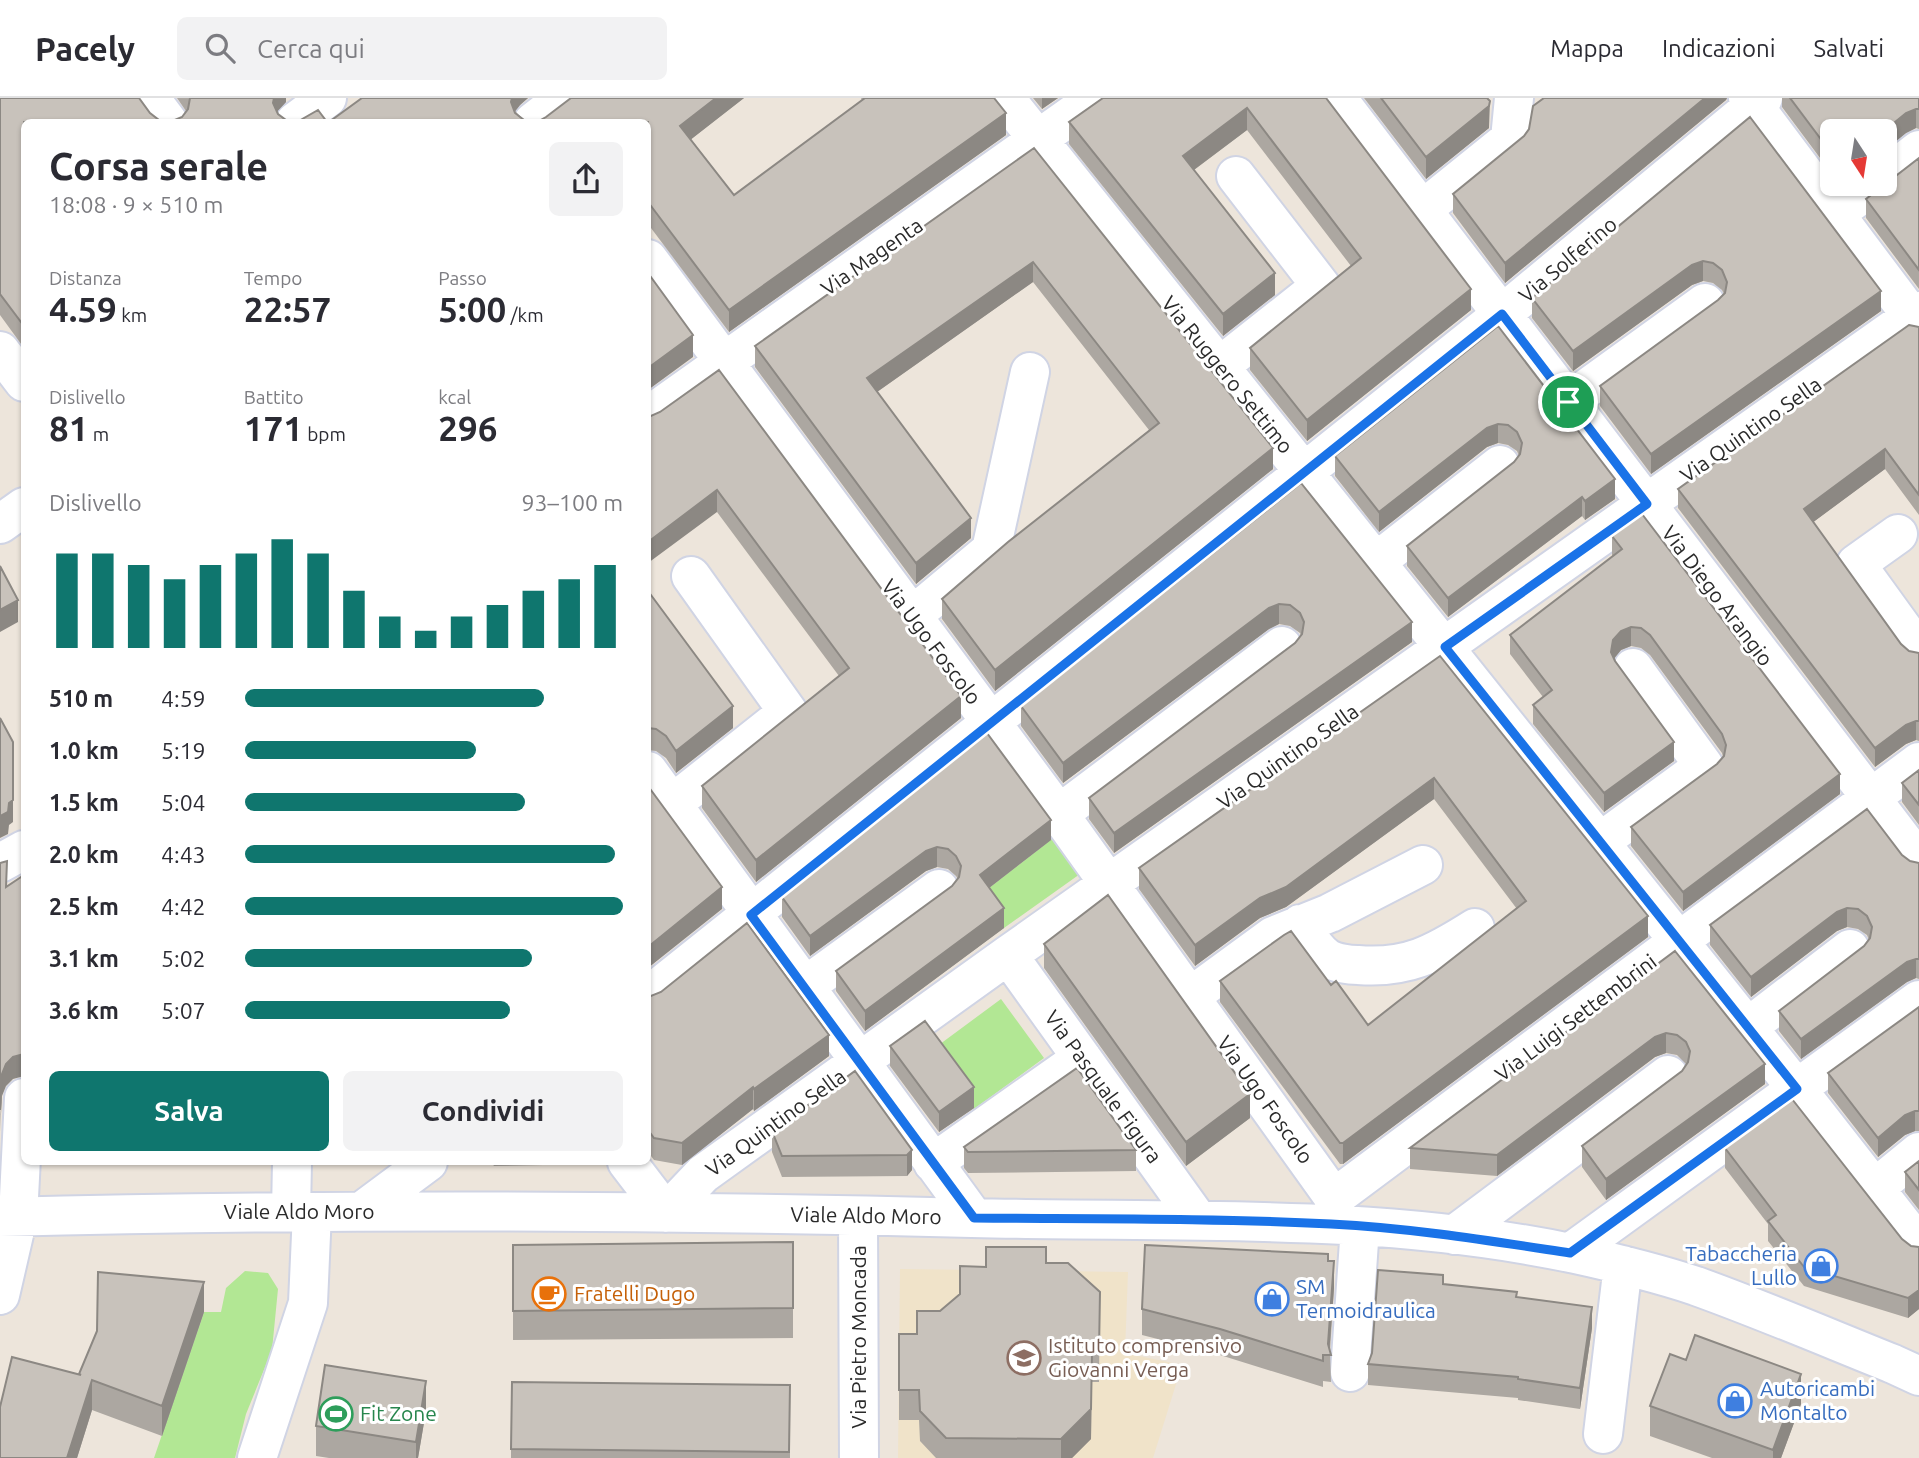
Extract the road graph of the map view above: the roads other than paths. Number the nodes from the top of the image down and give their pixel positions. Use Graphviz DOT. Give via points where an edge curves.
graph roads {
  1 [pos="150,98"];
  2 [pos="327,98"];
  3 [pos="1005,98"];
  4 [pos="1096,98"];
  5 [pos="1337,98"];
  6 [pos="1514,98"];
  7 [pos="1755,101"];
  8 [pos="166,119"];
  9 [pos="299,119"];
  10 [pos="1038,139"];
  11 [pos="1919,150"];
  12 [pos="1897,167"];
  13 [pos="1236,176"];
  14 [pos="1859,196"];
  15 [pos="1422,210"];
  16 [pos="1835,214"];
  17 [pos="651,263"];
  18 [pos="1705,303"];
  19 [pos="1502,314"];
  20 [pos="1917,318"];
  21 [pos="723,361"];
  22 [pos="1220,366"];
  23 [pos="1030,372"];
  24 [pos="1568,402"];
  25 [pos="651,414"];
  26 [pos="1500,466"];
  27 [pos="1304,471"];
  28 [pos="1647,504"];
  29 [pos="21,509"];
  30 [pos="0,524"];
  31 [pos="1898,534"];
  32 [pos="1376,562"];
  33 [pos="691,576"];
  34 [pos="912,616"];
  35 [pos="1282,646"];
  36 [pos="1445,647"];
  37 [pos="1919,651"];
  38 [pos="1633,668"];
  39 [pos="990,722"];
  40 [pos="1919,762"];
  41 [pos="651,775"];
  42 [pos="1871,798"];
  43 [pos="671,804"];
  44 [pos="1059,814"];
  45 [pos="1600,842"];
  46 [pos="21,852"];
  47 [pos="1919,861"];
  48 [pos="0,863"];
  49 [pos="1423,865"];
  50 [pos="1109,883"];
  51 [pos="939,889"];
  52 [pos="751,915"];
  53 [pos="1300,924"];
  54 [pos="1475,928"];
  55 [pos="1679,941"];
  56 [pos="1850,949"];
  57 [pos="1008,955"];
  58 [pos="804,987"];
  59 [pos="651,994"];
  60 [pos="1191,996"];
  61 [pos="1919,1000"];
  62 [pos="1748,1027"];
  63 [pos="1082,1058"];
  64 [pos="860,1063"];
  65 [pos="1668,1075"];
  66 [pos="1797,1089"];
  67 [pos="21,1122"];
  68 [pos="1919,1152"];
  69 [pos="933,1163"];
  70 [pos="293,1165"];
  71 [pos="424,1165"];
  72 [pos="629,1165"];
  73 [pos="1875,1188"];
  74 [pos="301,1212"];
  75 [pos="362,1212"];
  76 [pos="666,1213"];
  77 [pos="858,1216"];
  78 [pos="1343,1216"];
  79 [pos="9,1217"];
  80 [pos="974,1218"];
  81 [pos="1198,1220"];
  82 [pos="1454,1235"];
  83 [pos="1919,1245"];
  84 [pos="1570,1253"];
  85 [pos="1623,1265"];
  86 [pos="0,1295"];
  87 [pos="1910,1361"];
  88 [pos="1350,1372"];
  89 [pos="1603,1434"];
  90 [pos="257,1458"];
  91 [pos="859,1458"];
  1 -- 8 [label="street"];
  2 -- 9 [label="street"];
  3 -- 10 [label="street, Via Ruggero Settimo"];
  4 -- 10 [label="street, Via Magenta"];
  5 -- 15 [label="street, Via Diego Arangio"];
  6 -- 15 [label="street" via="1510,139"];
  7 -- 16 [label="street"];
  7 -- 19 [label="street, Via Solferino"];
  10 -- 21 [label="street, Via Magenta"];
  10 -- 22 [label="street, Via Ruggero Settimo"];
  11 -- 12 [label="street"];
  13 -- 22 [label="street" via="1321,286"];
  14 -- 16 [label="street"];
  15 -- 19 [label="street, Via Diego Arangio"];
  16 -- 20 [label="street"];
  17 -- 21 [label="street, Via Ugo Foscolo"];
  18 -- 24 [label="street"];
  19 -- 24 [label="street, Via Diego Arangio"];
  19 -- 27 [label="street, Via Solferino"];
  20 -- 28 [label="street, Via Quintino Sella"];
  21 -- 25 [label="street, Via Magenta"];
  21 -- 34 [label="street, Via Ugo Foscolo"];
  22 -- 27 [label="street, Via Ruggero Settimo"];
  23 -- 34 [label="street" via="991,550"];
  24 -- 28 [label="street, Via Diego Arangio"];
  26 -- 32 [label="street"];
  27 -- 32 [label="street, Via Ruggero Settimo"];
  27 -- 39 [label="street, Via Solferino"];
  28 -- 36 [label="street, Via Quintino Sella"];
  28 -- 42 [label="street, Via Diego Arangio"];
  29 -- 30 [label="street"];
  31 -- 37 [label="street" via="1856,564"];
  32 -- 36 [label="street, Via Ruggero Settimo"];
  33 -- 43 [label="street" via="788,712"];
  34 -- 39 [label="street, Via Ugo Foscolo"];
  35 -- 44 [label="street"];
  36 -- 45 [label="street, Via Ruggero Settimo"];
  36 -- 50 [label="street, Via Quintino Sella"];
  38 -- 45 [label="street" via="1704,766"];
  39 -- 44 [label="street, Via Ugo Foscolo"];
  39 -- 52 [label="street, Via Solferino"];
  40 -- 42 [label="street, Via Luigi Settembrini"];
  41 -- 43 [label="street"];
  42 -- 47 [label="street, Via Diego Arangio"];
  42 -- 55 [label="street, Via Luigi Settembrini"];
  43 -- 52 [label="street"];
  44 -- 50 [label="street, Via Ugo Foscolo"];
  45 -- 55 [label="street, Via Ruggero Settimo"];
  46 -- 48 [label="street"];
  49 -- 53 [label="street"];
  50 -- 57 [label="street, Via Quintino Sella"];
  50 -- 60 [label="street, Via Ugo Foscolo"];
  51 -- 58 [label="street"];
  52 -- 58 [label="street"];
  52 -- 59 [label="street, Via Solferino"];
  53 -- 54 [label="street" via="1329,960 1382,967 1408,963"];
  53 -- 60 [label="street" via="1273,936"];
  55 -- 62 [label="street, Via Ruggero Settimo"];
  55 -- 78 [label="street, Via Luigi Settembrini"];
  56 -- 62 [label="street"];
  57 -- 63 [label="street, Via Pasquale Figura"];
  57 -- 64 [label="street, Via Quintino Sella"];
  58 -- 64 [label="street"];
  60 -- 78 [label="street, Via Ugo Foscolo"];
  61 -- 66 [label="street"];
  62 -- 66 [label="street, Via Ruggero Settimo"];
  63 -- 69 [label="street"];
  63 -- 81 [label="street, Via Pasquale Figura"];
  64 -- 69 [label="street"];
  64 -- 76 [label="street, Via Quintino Sella" via="704,1174"];
  65 -- 82 [label="street"];
  66 -- 73 [label="street, Via Ruggero Settimo"];
  66 -- 84 [label="street"];
  67 -- 79 [label="street"];
  68 -- 73 [label="street"];
  69 -- 80 [label="street"];
  70 -- 74 [label="street"];
  71 -- 75 [label="street"];
  72 -- 76 [label="street"];
  73 -- 83 [label="street, Via Ruggero Settimo"];
  74 -- 75 [label="street, Viale Aldo Moro"];
  74 -- 79 [label="street, Viale Aldo Moro"];
  74 -- 90 [label="street" via="308,1303"];
  75 -- 76 [label="street, Viale Aldo Moro"];
  76 -- 77 [label="street, Viale Aldo Moro"];
  77 -- 80 [label="street, Viale Aldo Moro"];
  77 -- 91 [label="street, Via Pietro Moncada"];
  78 -- 81 [label="street, Viale Aldo Moro"];
  78 -- 82 [label="street, Viale Aldo Moro"];
  78 -- 88 [label="street"];
  79 -- 86 [label="street"];
  80 -- 81 [label="street, Viale Aldo Moro"];
  82 -- 84 [label="street, Viale Aldo Moro"];
  84 -- 85 [label="street, Viale Aldo Moro"];
  85 -- 87 [label="street, Viale Aldo Moro"];
  85 -- 89 [label="street"];
}
